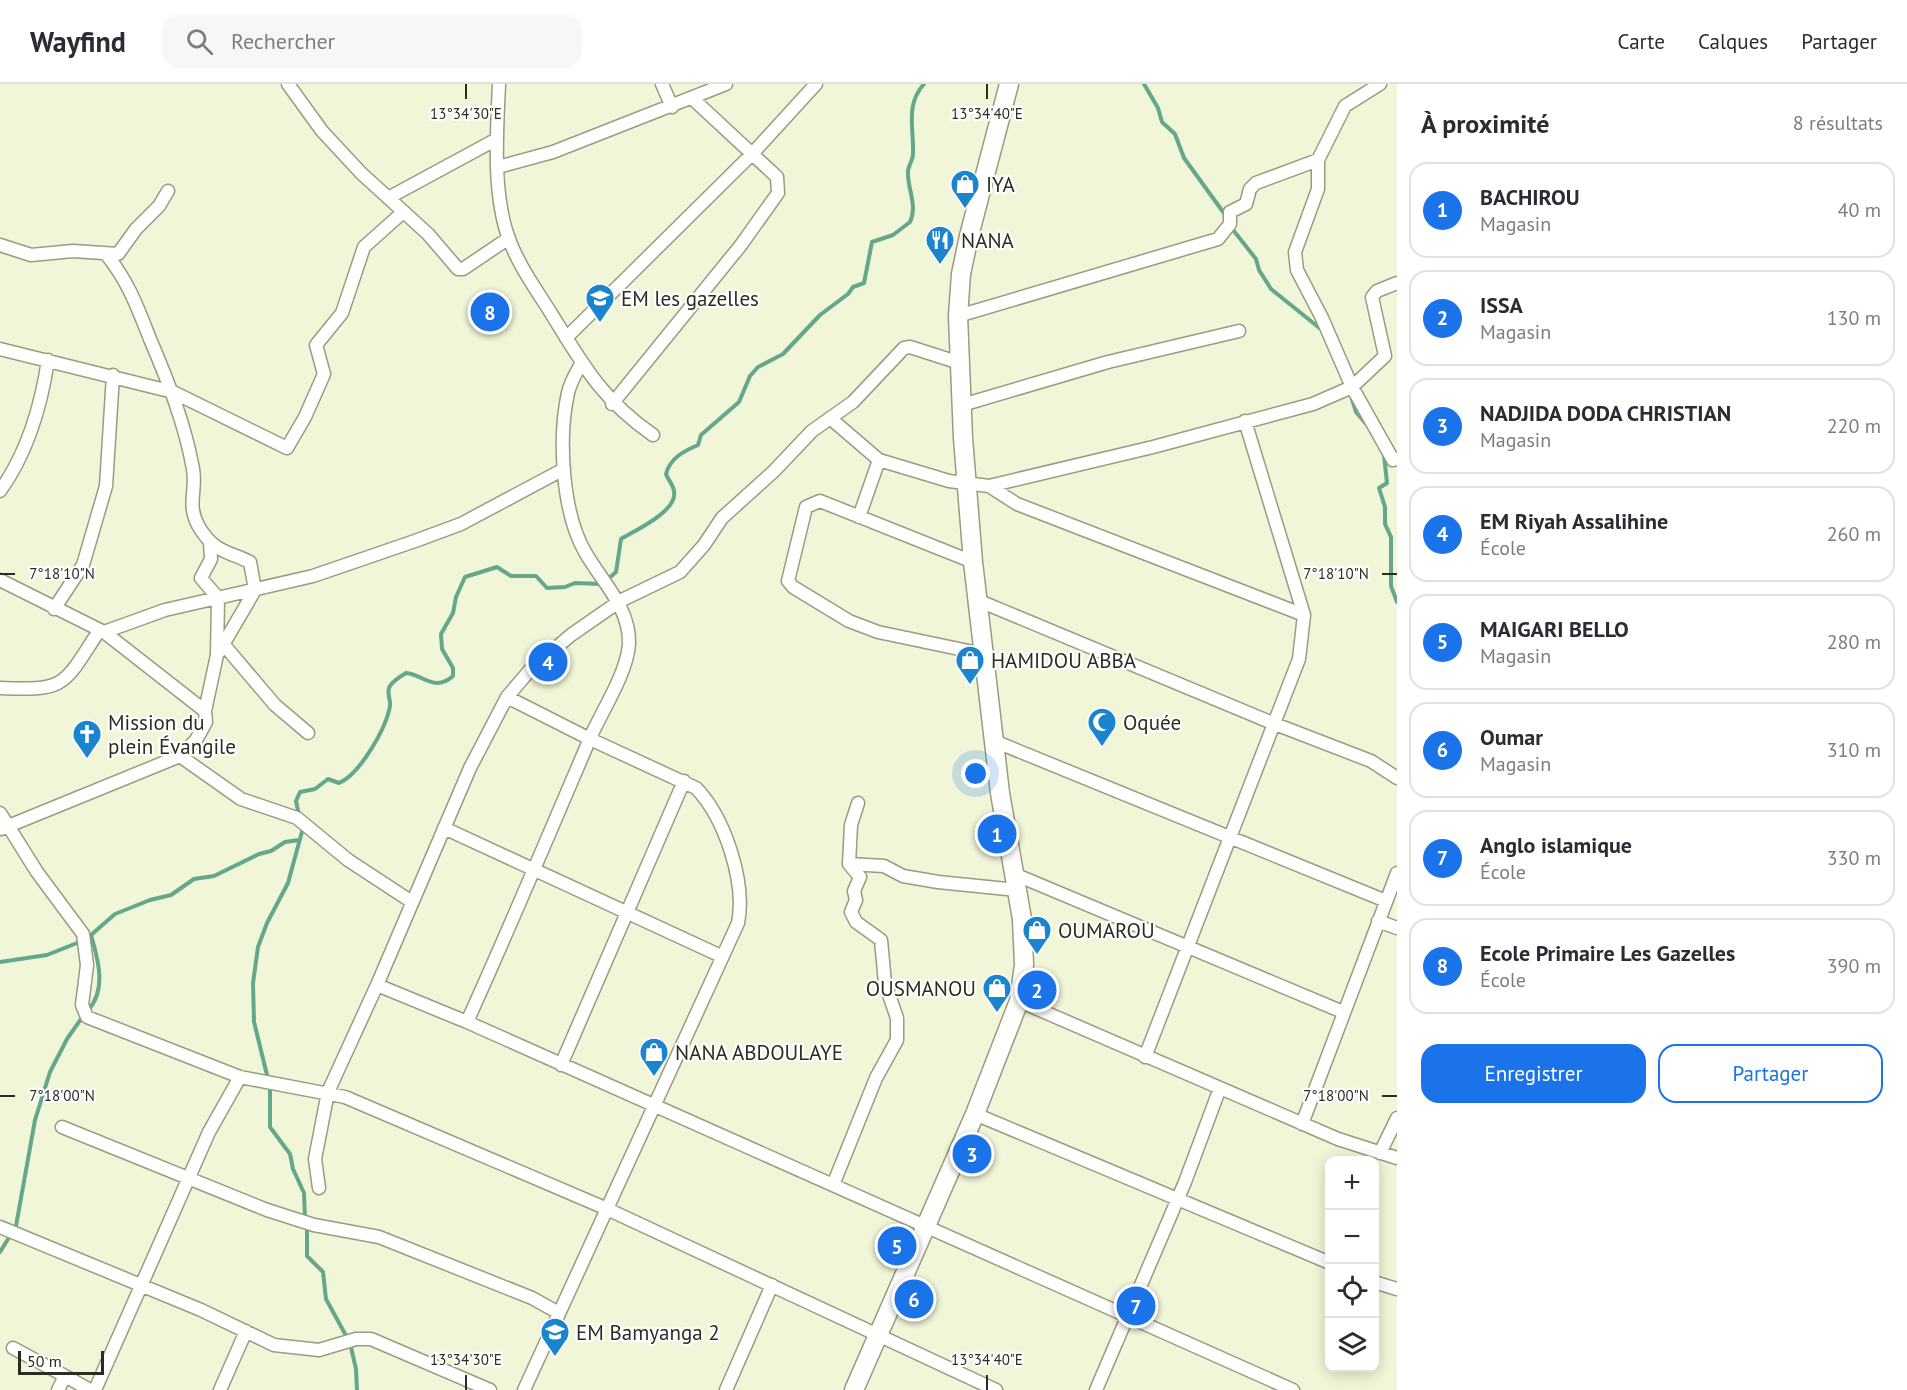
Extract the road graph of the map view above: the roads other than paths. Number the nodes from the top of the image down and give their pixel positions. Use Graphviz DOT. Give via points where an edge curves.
graph roads {
  1 [pos="288,84"];
  2 [pos="499,84"];
  3 [pos="662,84"];
  4 [pos="726,84"];
  5 [pos="816,84"];
  6 [pos="1380,84"];
  7 [pos="1007,86"];
  8 [pos="693,99"];
  9 [pos="672,107"];
  10 [pos="497,139"];
  11 [pos="752,154"];
  12 [pos="1318,160"];
  13 [pos="498,167"];
  14 [pos="168,191"];
  15 [pos="388,198"];
  16 [pos="402,213"];
  17 [pos="508,238"];
  18 [pos="0,245"];
  19 [pos="106,254"];
  20 [pos="1397,283"];
  21 [pos="958,316"];
  22 [pos="1239,332"];
  23 [pos="566,338"];
  24 [pos="0,349"];
  25 [pos="48,360"];
  26 [pos="960,363"];
  27 [pos="580,364"];
  28 [pos="112,375"];
  29 [pos="1348,389"];
  30 [pos="173,392"];
  31 [pos="612,404"];
  32 [pos="962,405"];
  33 [pos="830,418"];
  34 [pos="1245,422"];
  35 [pos="653,435"];
  36 [pos="1397,459"];
  37 [pos="879,460"];
  38 [pos="564,469"];
  39 [pos="966,484"];
  40 [pos="989,486"];
  41 [pos="0,491"];
  42 [pos="859,517"];
  43 [pos="210,542"];
  44 [pos="973,562"];
  45 [pos="0,580"];
  46 [pos="255,590"];
  47 [pos="218,598"];
  48 [pos="977,600"];
  49 [pos="620,602"];
  50 [pos="54,609"];
  51 [pos="1304,615"];
  52 [pos="101,631"];
  53 [pos="220,650"];
  54 [pos="983,654"];
  55 [pos="0,688"];
  56 [pos="507,697"];
  57 [pos="205,711"];
  58 [pos="1275,724"];
  59 [pos="308,733"];
  60 [pos="590,740"];
  61 [pos="994,741"];
  62 [pos="180,756"];
  63 [pos="1397,778"];
  64 [pos="684,781"];
  65 [pos="858,803"];
  66 [pos="0,813"];
  67 [pos="3,828"];
  68 [pos="444,828"];
  69 [pos="1230,836"];
  70 [pos="849,864"];
  71 [pos="536,870"];
  72 [pos="1397,873"];
  73 [pos="1015,882"];
  74 [pos="1386,901"];
  75 [pos="412,902"];
  76 [pos="627,913"];
  77 [pos="1378,921"];
  78 [pos="1397,928"];
  79 [pos="1186,948"];
  80 [pos="721,956"];
  81 [pos="377,985"];
  82 [pos="1019,1001"];
  83 [pos="1343,1011"];
  84 [pos="467,1022"];
  85 [pos="1145,1057"];
  86 [pos="561,1065"];
  87 [pos="240,1077"];
  88 [pos="1220,1088"];
  89 [pos="327,1092"];
  90 [pos="652,1107"];
  91 [pos="975,1113"];
  92 [pos="1397,1118"];
  93 [pos="1302,1124"];
  94 [pos="62,1127"];
  95 [pos="1380,1153"];
  96 [pos="1397,1158"];
  97 [pos="189,1178"];
  98 [pos="833,1185"];
  99 [pos="319,1188"];
  100 [pos="1177,1200"];
  101 [pos="605,1208"];
  102 [pos="0,1227"];
  103 [pos="924,1227"];
  104 [pos="1325,1261"];
  105 [pos="1379,1283"];
  106 [pos="142,1285"];
  107 [pos="772,1285"];
  108 [pos="1397,1289"];
  109 [pos="559,1313"];
  110 [pos="1126,1316"];
  111 [pos="246,1331"];
  112 [pos="878,1334"];
  113 [pos="13,1348"];
  114 [pos="65,1376"];
  115 [pos="968,1378"];
  116 [pos="58,1390"];
  117 [pos="92,1390"];
  118 [pos="220,1390"];
  119 [pos="490,1390"];
  120 [pos="524,1390"];
  121 [pos="726,1390"];
  122 [pos="854,1390"];
  123 [pos="963,1390"];
  124 [pos="996,1390"];
  125 [pos="1096,1390"];
  126 [pos="1293,1390"];
  1 -- 15 [label="street" via="322,131"];
  2 -- 10 [label="street"];
  3 -- 9 [label="street"];
  4 -- 8 [label="street"];
  5 -- 11 [label="street"];
  6 -- 12 [label="street" via="1345,106"];
  7 -- 21 [label="street" via="969,236"];
  8 -- 9 [label="street"];
  8 -- 11 [label="street"];
  9 -- 13 [label="street" via="553,152"];
  10 -- 13 [label="street"];
  10 -- 15 [label="street"];
  11 -- 23 [label="street"];
  11 -- 31 [label="street" via="777,177 778,193 741,245"];
  12 -- 21 [label="street" via="1256,183 1246,204 1230,212 1230,224 1218,239"];
  12 -- 29 [label="street" via="1318,189 1295,252 1297,270 1322,318"];
  13 -- 17 [label="street"];
  14 -- 19 [label="street" via="118,254"];
  15 -- 16 [label="street"];
  16 -- 17 [label="street" via="428,234 458,268 463,269"];
  16 -- 30 [label="street" via="364,247 342,313 316,345 324,374 287,448"];
  17 -- 23 [label="street"];
  18 -- 19 [label="street" via="31,255 73,251"];
  19 -- 30 [label="street" via="124,275"];
  20 -- 29 [label="street" via="1372,297 1385,356"];
  21 -- 26 [label="street"];
  22 -- 32 [label="street" via="1108,362"];
  23 -- 27 [label="street"];
  24 -- 25 [label="street"];
  25 -- 28 [label="street"];
  25 -- 41 [label="street" via="42,400 30,435"];
  26 -- 32 [label="street"];
  26 -- 33 [label="street" via="904,348 853,402"];
  27 -- 31 [label="street"];
  27 -- 38 [label="street" via="568,392"];
  28 -- 30 [label="street"];
  28 -- 50 [label="street" via="106,486 82,565"];
  29 -- 34 [label="street" via="1313,404"];
  29 -- 36 [label="street" via="1393,460"];
  30 -- 43 [label="street" via="194,472 191,511"];
  31 -- 35 [label="street"];
  32 -- 39 [label="street"];
  33 -- 37 [label="street"];
  33 -- 49 [label="street" via="722,518 680,572"];
  34 -- 40 [label="street"];
  34 -- 51 [label="street"];
  37 -- 39 [label="street"];
  37 -- 42 [label="street"];
  38 -- 46 [label="street" via="461,524 313,576"];
  38 -- 49 [label="street" via="565,495 584,550"];
  39 -- 40 [label="street"];
  39 -- 44 [label="street"];
  40 -- 51 [label="street" via="1017,504"];
  42 -- 44 [label="street"];
  42 -- 54 [label="street" via="820,501 806,507 788,573 793,587 849,621 878,632"];
  43 -- 46 [label="street" via="228,556 250,562"];
  43 -- 47 [label="street" via="211,559 201,578"];
  44 -- 48 [label="street"];
  45 -- 50 [label="street"];
  46 -- 47 [label="street"];
  46 -- 53 [label="street"];
  47 -- 52 [label="street"];
  47 -- 53 [label="street"];
  48 -- 54 [label="street"];
  48 -- 58 [label="street"];
  49 -- 56 [label="street" via="571,635 530,670"];
  49 -- 60 [label="street" via="629,643 625,666"];
  50 -- 52 [label="street"];
  51 -- 58 [label="street" via="1299,659"];
  52 -- 55 [label="street" via="57,686"];
  52 -- 57 [label="street"];
  53 -- 57 [label="street"];
  53 -- 59 [label="street"];
  54 -- 61 [label="street"];
  56 -- 60 [label="street"];
  56 -- 68 [label="street"];
  57 -- 62 [label="street" via="206,722 196,740"];
  58 -- 63 [label="street" via="1371,761"];
  58 -- 69 [label="street"];
  60 -- 64 [label="street"];
  60 -- 71 [label="street"];
  61 -- 69 [label="street"];
  61 -- 73 [label="street"];
  62 -- 67 [label="street"];
  62 -- 75 [label="street" via="242,799 301,821 348,860"];
  64 -- 76 [label="street"];
  64 -- 80 [label="street" via="709,801 737,876 741,907 738,923"];
  65 -- 70 [label="street" via="851,825"];
  66 -- 67 [label="street"];
  67 -- 87 [label="street" via="84,939 85,1014"];
  68 -- 71 [label="street"];
  68 -- 75 [label="street"];
  69 -- 74 [label="street"];
  69 -- 79 [label="street"];
  70 -- 73 [label="street" via="884,866 903,876 938,882"];
  70 -- 98 [label="street" via="860,877 851,912 855,921 881,940 885,983 897,1017 897,1040 876,1078"];
  71 -- 76 [label="street"];
  71 -- 84 [label="street"];
  72 -- 74 [label="street"];
  73 -- 79 [label="street"];
  73 -- 82 [label="street" via="1024,965"];
  74 -- 77 [label="street"];
  75 -- 81 [label="street"];
  76 -- 80 [label="street"];
  76 -- 86 [label="street"];
  77 -- 78 [label="street"];
  77 -- 83 [label="street"];
  79 -- 83 [label="street"];
  79 -- 85 [label="street"];
  80 -- 90 [label="street"];
  81 -- 84 [label="street"];
  81 -- 89 [label="street"];
  82 -- 85 [label="street"];
  82 -- 91 [label="street"];
  83 -- 93 [label="street"];
  84 -- 86 [label="street"];
  85 -- 88 [label="street"];
  86 -- 90 [label="street"];
  87 -- 89 [label="street"];
  87 -- 97 [label="street"];
  88 -- 93 [label="street"];
  88 -- 100 [label="street"];
  89 -- 99 [label="street" via="315,1159"];
  89 -- 101 [label="street"];
  90 -- 98 [label="street"];
  90 -- 101 [label="street"];
  91 -- 100 [label="street"];
  91 -- 103 [label="street"];
  92 -- 95 [label="street"];
  93 -- 95 [label="street"];
  94 -- 97 [label="street"];
  95 -- 96 [label="street"];
  97 -- 106 [label="street"];
  97 -- 109 [label="street" via="314,1226 379,1237 532,1298"];
  98 -- 103 [label="street"];
  100 -- 104 [label="street"];
  100 -- 110 [label="street"];
  101 -- 107 [label="street"];
  101 -- 109 [label="street"];
  102 -- 106 [label="street"];
  103 -- 110 [label="street"];
  103 -- 112 [label="street"];
  105 -- 108 [label="street"];
  106 -- 111 [label="street"];
  106 -- 117 [label="street"];
  107 -- 112 [label="street"];
  107 -- 121 [label="street"];
  109 -- 120 [label="street"];
  110 -- 125 [label="street"];
  110 -- 126 [label="street"];
  111 -- 118 [label="street"];
  111 -- 119 [label="street" via="274,1345 297,1349 319,1350 371,1340"];
  112 -- 115 [label="street"];
  112 -- 122 [label="street"];
  113 -- 114 [label="street"];
  114 -- 116 [label="street"];
  114 -- 117 [label="street"];
  115 -- 123 [label="street"];
  115 -- 124 [label="street"];
}
